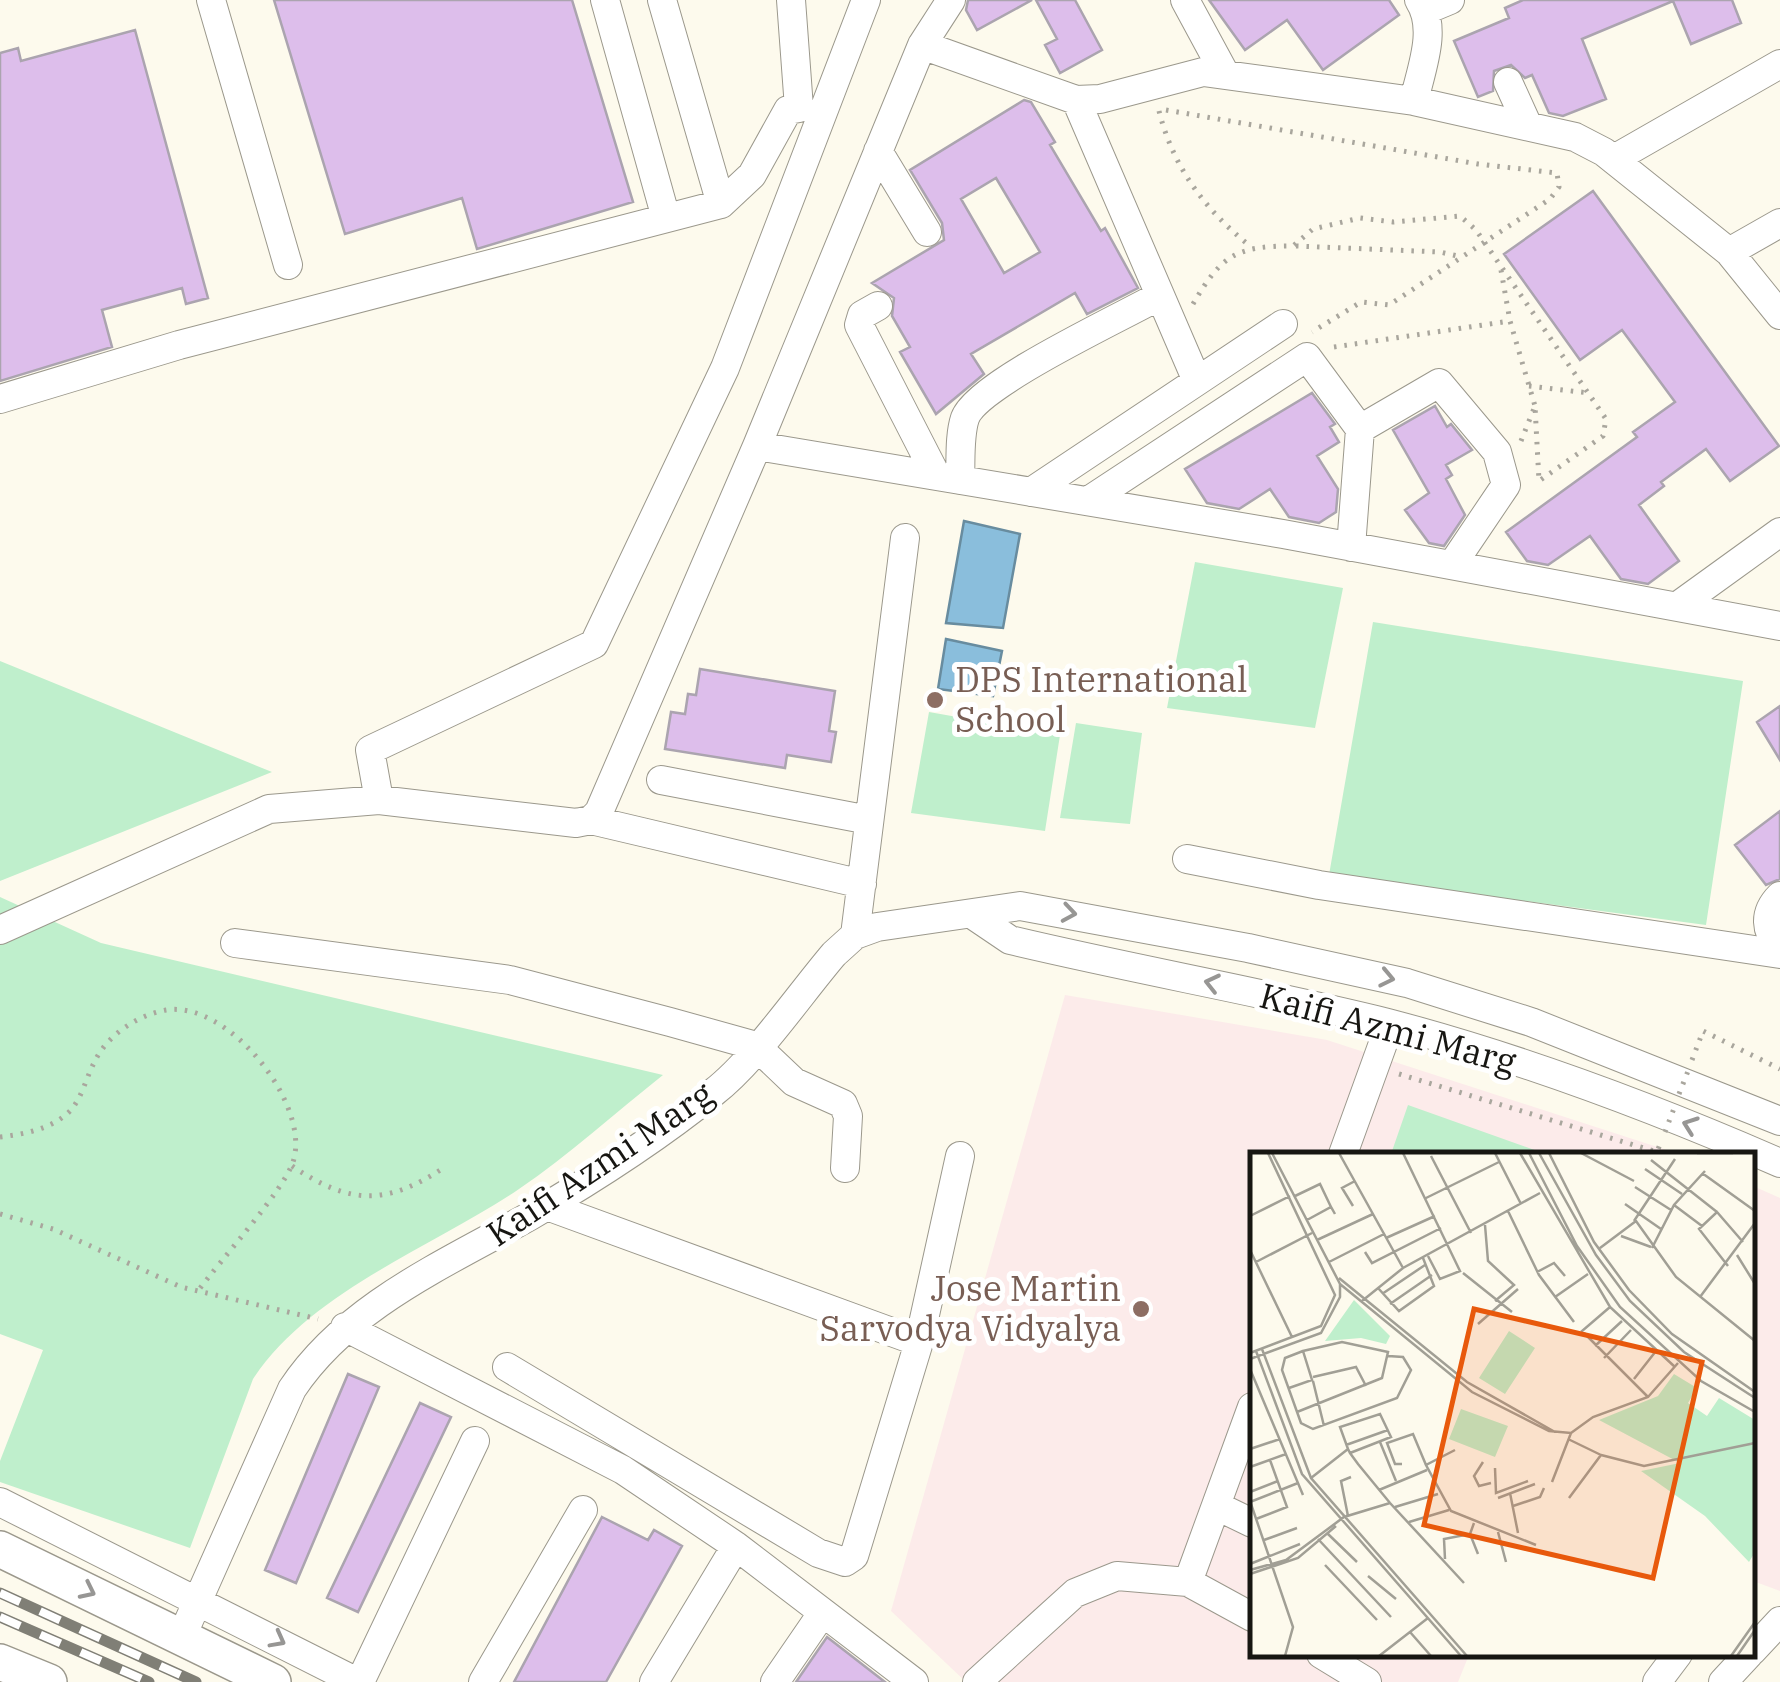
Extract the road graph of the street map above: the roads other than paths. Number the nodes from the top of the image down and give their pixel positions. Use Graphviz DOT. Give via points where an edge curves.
graph roads {
  1 [pos="211,0"];
  2 [pos="605,0"];
  3 [pos="662,0"];
  4 [pos="791,0"];
  5 [pos="866,0"];
  6 [pos="950,0"];
  7 [pos="1185,0"];
  8 [pos="1431,3"];
  9 [pos="922,45"];
  10 [pos="1780,64"];
  11 [pos="1225,74"];
  12 [pos="1508,82"];
  13 [pos="1076,100"];
  14 [pos="1414,101"];
  15 [pos="1528,126"];
  16 [pos="878,151"];
  17 [pos="1614,159"];
  18 [pos="721,204"];
  19 [pos="666,218"];
  20 [pos="1780,224"];
  21 [pos="927,232"];
  22 [pos="1729,252"];
  23 [pos="288,265"];
  24 [pos="1159,296"];
  25 [pos="878,306"];
  26 [pos="1780,316"];
  27 [pos="1283,324"];
  28 [pos="1227,361"];
  29 [pos="1197,381"];
  30 [pos="1253,392"];
  31 [pos="0,399"];
  32 [pos="1360,428"];
  33 [pos="757,446"];
  34 [pos="948,478"];
  35 [pos="1031,492"];
  36 [pos="1088,501"];
  37 [pos="1780,532"];
  38 [pos="905,538"];
  39 [pos="1351,546"];
  40 [pos="1452,565"];
  41 [pos="1679,606"];
  42 [pos="1780,626"];
  43 [pos="662,780"];
  44 [pos="378,800"];
  45 [pos="591,820"];
  46 [pos="869,820"];
  47 [pos="1187,860"];
  48 [pos="862,884"];
  49 [pos="1780,896"];
  50 [pos="973,915"];
  51 [pos="0,930"];
  52 [pos="855,935"];
  53 [pos="235,943"];
  54 [pos="1780,952"];
  55 [pos="1390,1024"];
  56 [pos="756,1046"];
  57 [pos="1780,1121"];
  58 [pos="1344,1152"];
  59 [pos="960,1156"];
  60 [pos="1780,1163"];
  61 [pos="846,1168"];
  62 [pos="546,1206"];
  63 [pos="346,1327"];
  64 [pos="919,1342"];
  65 [pos="507,1367"];
  66 [pos="1250,1413"];
  67 [pos="476,1441"];
  68 [pos="0,1502"];
  69 [pos="1217,1506"];
  70 [pos="583,1510"];
  71 [pos="1250,1522"];
  72 [pos="736,1546"];
  73 [pos="0,1548"];
  74 [pos="1188,1582"];
  75 [pos="199,1599"];
  76 [pos="821,1615"];
  77 [pos="1250,1616"];
  78 [pos="1780,1621"];
  79 [pos="182,1636"];
  80 [pos="1755,1648"];
  81 [pos="1326,1657"];
  82 [pos="1676,1657"];
  83 [pos="1746,1657"];
  84 [pos="0,1662"];
  85 [pos="49,1682"];
  86 [pos="273,1682"];
  87 [pos="358,1682"];
  88 [pos="483,1682"];
  89 [pos="654,1682"];
  90 [pos="775,1682"];
  91 [pos="914,1682"];
  92 [pos="977,1682"];
  93 [pos="1367,1682"];
  94 [pos="1657,1682"];
  95 [pos="1723,1682"];
  1 -- 23 [label="street"];
  2 -- 19 [label="street"];
  3 -- 18 [label="street"];
  4 -- 18 [label="street" via="798,108 788,110 752,176"];
  5 -- 44 [label="street" via="726,368 594,644 370,750"];
  6 -- 9 [label="street"];
  7 -- 11 [label="street"];
  8 -- 14 [label="street"];
  9 -- 13 [label="street"];
  9 -- 16 [label="street"];
  10 -- 17 [label="street"];
  11 -- 13 [label="street" via="1174,76"];
  11 -- 14 [label="street"];
  12 -- 15 [label="street"];
  13 -- 24 [label="street"];
  14 -- 15 [label="street"];
  15 -- 17 [label="street" via="1575,137"];
  16 -- 21 [label="street"];
  16 -- 33 [label="street"];
  17 -- 22 [label="street"];
  18 -- 19 [label="street"];
  19 -- 31 [label="street" via="179,345"];
  20 -- 22 [label="street"];
  22 -- 26 [label="street"];
  24 -- 29 [label="street"];
  24 -- 34 [label="street" via="1027,367 974,404"];
  25 -- 34 [label="street" via="859,325"];
  27 -- 28 [label="street"];
  28 -- 29 [label="street"];
  28 -- 30 [label="street"];
  29 -- 35 [label="street"];
  30 -- 32 [label="street" via="1306,357"];
  30 -- 36 [label="street"];
  32 -- 39 [label="street"];
  32 -- 40 [label="street" via="1440,382 1498,452 1506,485"];
  33 -- 34 [label="street"];
  33 -- 45 [label="street"];
  34 -- 35 [label="street"];
  35 -- 36 [label="street"];
  36 -- 39 [label="street"];
  37 -- 41 [label="street"];
  38 -- 46 [label="street"];
  39 -- 40 [label="street"];
  40 -- 41 [label="street"];
  41 -- 42 [label="street"];
  43 -- 46 [label="street"];
  44 -- 45 [label="street"];
  44 -- 51 [label="street" via="256,813"];
  45 -- 48 [label="street"];
  46 -- 48 [label="street"];
  47 -- 54 [label="street"];
  48 -- 52 [label="street"];
  49 -- 54 [label="street" via="1767,922"];
  50 -- 52 [label="street" via="892,923"];
  55 -- 50 [label="street, Kaifi Azmi Marg, one-way" via="1010,940"];
  50 -- 57 [label="street, one-way" via="1020,906 1050,910 1408,983 1531,1022"];
  52 -- 56 [label="street, Kaifi Azmi Marg"];
  53 -- 56 [label="street" via="510,980"];
  55 -- 58 [label="street"];
  60 -- 55 [label="street, Kaifi Azmi Marg, one-way" via="1706,1130"];
  56 -- 61 [label="street" via="794,1082 843,1104"];
  56 -- 62 [label="street, Kaifi Azmi Marg" via="716,1091"];
  59 -- 64 [label="street"];
  62 -- 63 [label="street, Kaifi Azmi Marg"];
  62 -- 64 [label="street"];
  63 -- 72 [label="street" via="624,1470"];
  63 -- 75 [label="street, Kaifi Azmi Marg" via="314,1356 292,1389"];
  64 -- 65 [label="street" via="854,1556 846,1562 818,1553"];
  66 -- 69 [label="street"];
  67 -- 87 [label="street"];
  68 -- 75 [label="street"];
  69 -- 71 [label="street"];
  69 -- 74 [label="street"];
  70 -- 88 [label="street"];
  72 -- 76 [label="street"];
  72 -- 89 [label="street"];
  73 -- 79 [label="main road, one-way"];
  74 -- 77 [label="street"];
  74 -- 92 [label="street" via="1118,1576 1094,1583"];
  75 -- 79 [label="street, Kaifi Azmi Marg"];
  75 -- 87 [label="street, one-way"];
  76 -- 90 [label="street"];
  76 -- 91 [label="street"];
  78 -- 80 [label="street"];
  79 -- 86 [label="main road"];
  81 -- 93 [label="street"];
  82 -- 94 [label="street"];
  83 -- 95 [label="street"];
  84 -- 85 [label="main road"];
}
